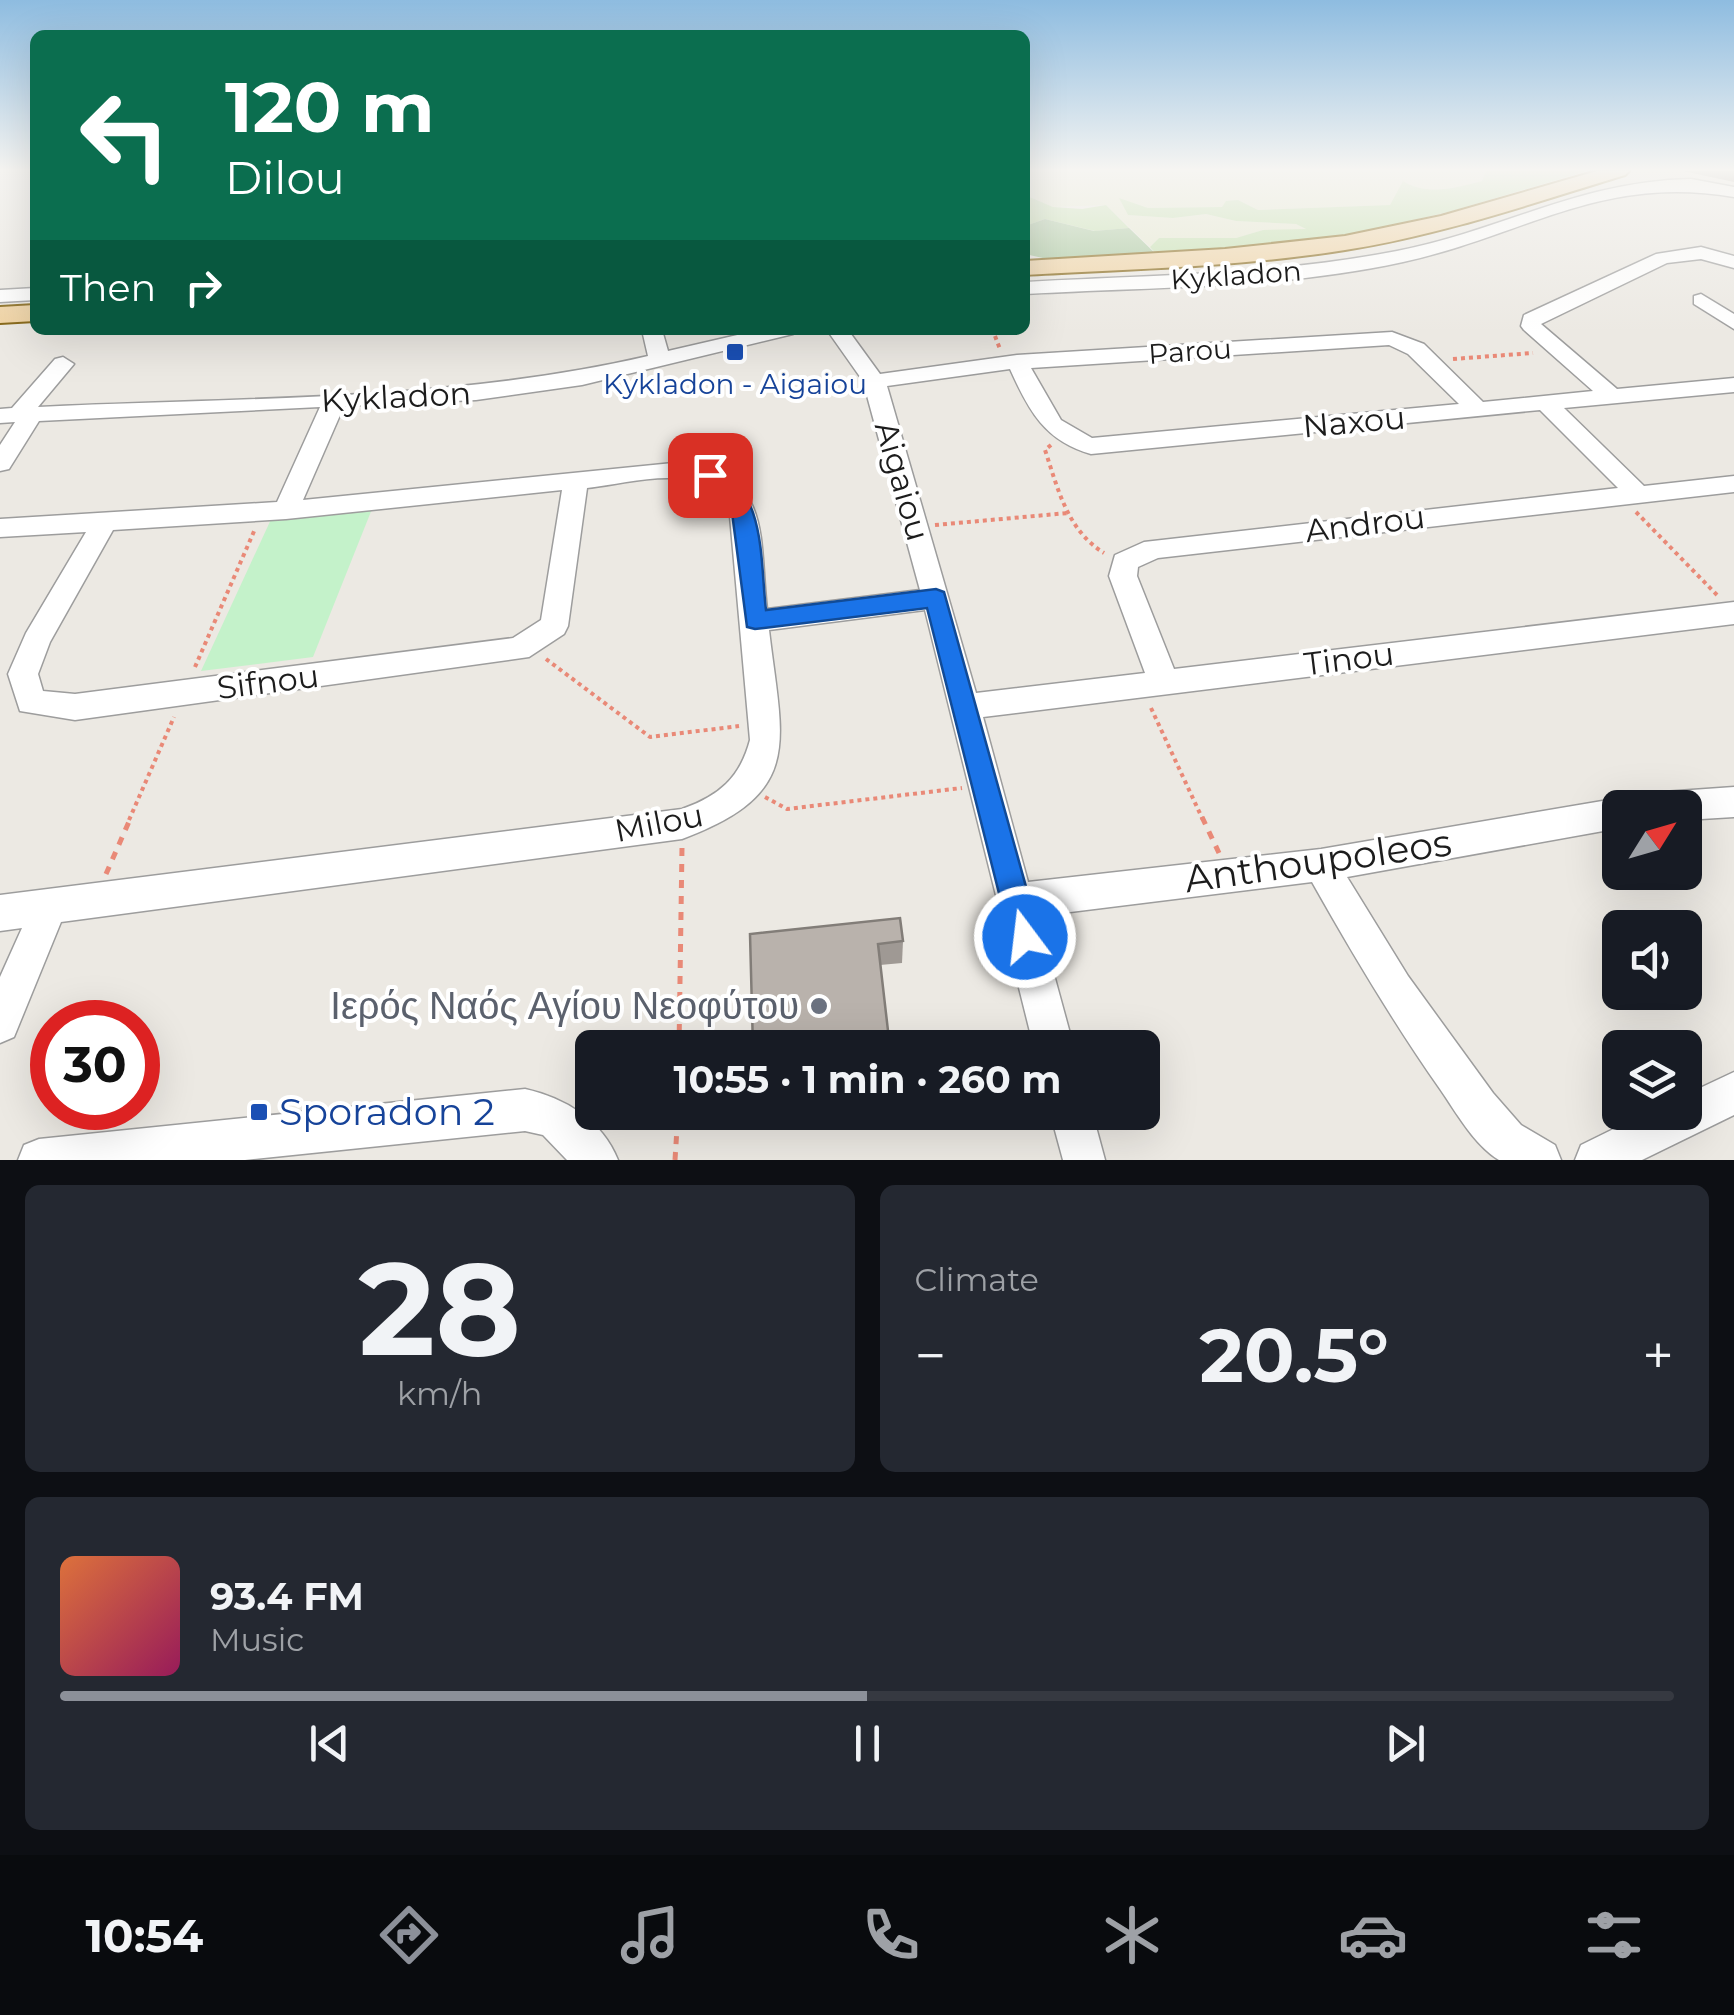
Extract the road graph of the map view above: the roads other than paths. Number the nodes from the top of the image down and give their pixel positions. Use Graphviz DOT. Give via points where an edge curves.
graph roads {
  1 [pos="1436,225"];
  2 [pos="1500,225"];
  3 [pos="1734,262"];
  4 [pos="1030,268"];
  5 [pos="1030,288"];
  6 [pos="30,294"];
  7 [pos="0,296"];
  8 [pos="1702,300"];
  9 [pos="30,314"];
  10 [pos="0,318"];
  11 [pos="30,320"];
  12 [pos="1734,323"];
  13 [pos="653,335"];
  14 [pos="766,335"];
  15 [pos="841,335"];
  16 [pos="660,361"];
  17 [pos="1017,362"];
  18 [pos="63,364"];
  19 [pos="874,381"];
  20 [pos="1734,385"];
  21 [pos="1612,396"];
  22 [pos="336,400"];
  23 [pos="1546,403"];
  24 [pos="1479,411"];
  25 [pos="17,415"];
  26 [pos="0,463"];
  27 [pos="576,481"];
  28 [pos="1734,484"];
  29 [pos="1627,493"];
  30 [pos="286,510"];
  31 [pos="105,520"];
  32 [pos="0,528"];
  33 [pos="936,598"];
  34 [pos="1728,606"];
  35 [pos="755,620"];
  36 [pos="1152,683"];
  37 [pos="964,707"];
  38 [pos="1734,802"];
  39 [pos="1702,804"];
  40 [pos="1602,815"];
  41 [pos="1321,864"];
  42 [pos="1015,900"];
  43 [pos="48,907"];
  44 [pos="0,913"];
  45 [pos="0,1023"];
  46 [pos="1049,1030"];
  47 [pos="1734,1093"];
  48 [pos="1076,1130"];
  49 [pos="38,1160"];
  50 [pos="597,1160"];
  51 [pos="1084,1160"];
  52 [pos="1540,1160"];
  53 [pos="1596,1160"];
  1 -- 4 [label="main road" via="1258,254"];
  2 -- 5 [label="street, Kykladon" via="1405,255 1276,276"];
  3 -- 21 [label="street" via="1701,253 1664,258 1531,319 1531,326"];
  6 -- 7 [label="street"];
  8 -- 12 [label="street"];
  9 -- 10 [label="main road"];
  10 -- 11 [label="main road"];
  13 -- 16 [label="street"];
  14 -- 16 [label="street, Kykladon"];
  15 -- 19 [label="street, Aigaiou"];
  16 -- 22 [label="street, Kykladon" via="528,387"];
  17 -- 19 [label="street, Parou"];
  17 -- 24 [label="street, Parou" via="1385,338 1408,343"];
  17 -- 24 [label="street, Naxou" via="1048,424 1090,446"];
  18 -- 25 [label="street"];
  19 -- 33 [label="street, Aigaiou"];
  20 -- 21 [label="street, Naxou"];
  21 -- 23 [label="street, Naxou"];
  22 -- 25 [label="street, Kykladon"];
  22 -- 30 [label="street"];
  23 -- 24 [label="street, Naxou"];
  23 -- 29 [label="street"];
  25 -- 26 [label="street"];
  27 -- 30 [label="street"];
  27 -- 31 [label="street, Sifnou" via="554,626 519,649 75,707 32,702 23,674 36,641"];
  27 -- 35 [label="street" via="693,469 729,486 742,504"];
  28 -- 29 [label="street, Androu"];
  29 -- 36 [label="street, Androu" via="1153,549 1125,562 1123,576"];
  30 -- 31 [label="street"];
  31 -- 32 [label="street"];
  33 -- 35 [label="street"];
  33 -- 37 [label="street, Aigaiou"];
  34 -- 36 [label="street, Tinou"];
  35 -- 43 [label="street, Milou" via="761,766 748,788 720,810 682,824"];
  36 -- 37 [label="street, Tinou"];
  37 -- 42 [label="street, Aigaiou"];
  38 -- 39 [label="street"];
  40 -- 41 [label="street, Anthoupoleos"];
  41 -- 42 [label="street, Anthoupoleos"];
  41 -- 52 [label="street" via="1394,990 1478,1108 1506,1140"];
  42 -- 46 [label="street, Aigaiou"];
  43 -- 44 [label="street, Milou"];
  43 -- 45 [label="street"];
  47 -- 53 [label="street"];
  48 -- 51 [label="street"];
  49 -- 50 [label="street" via="525,1110 555,1116"];
}
